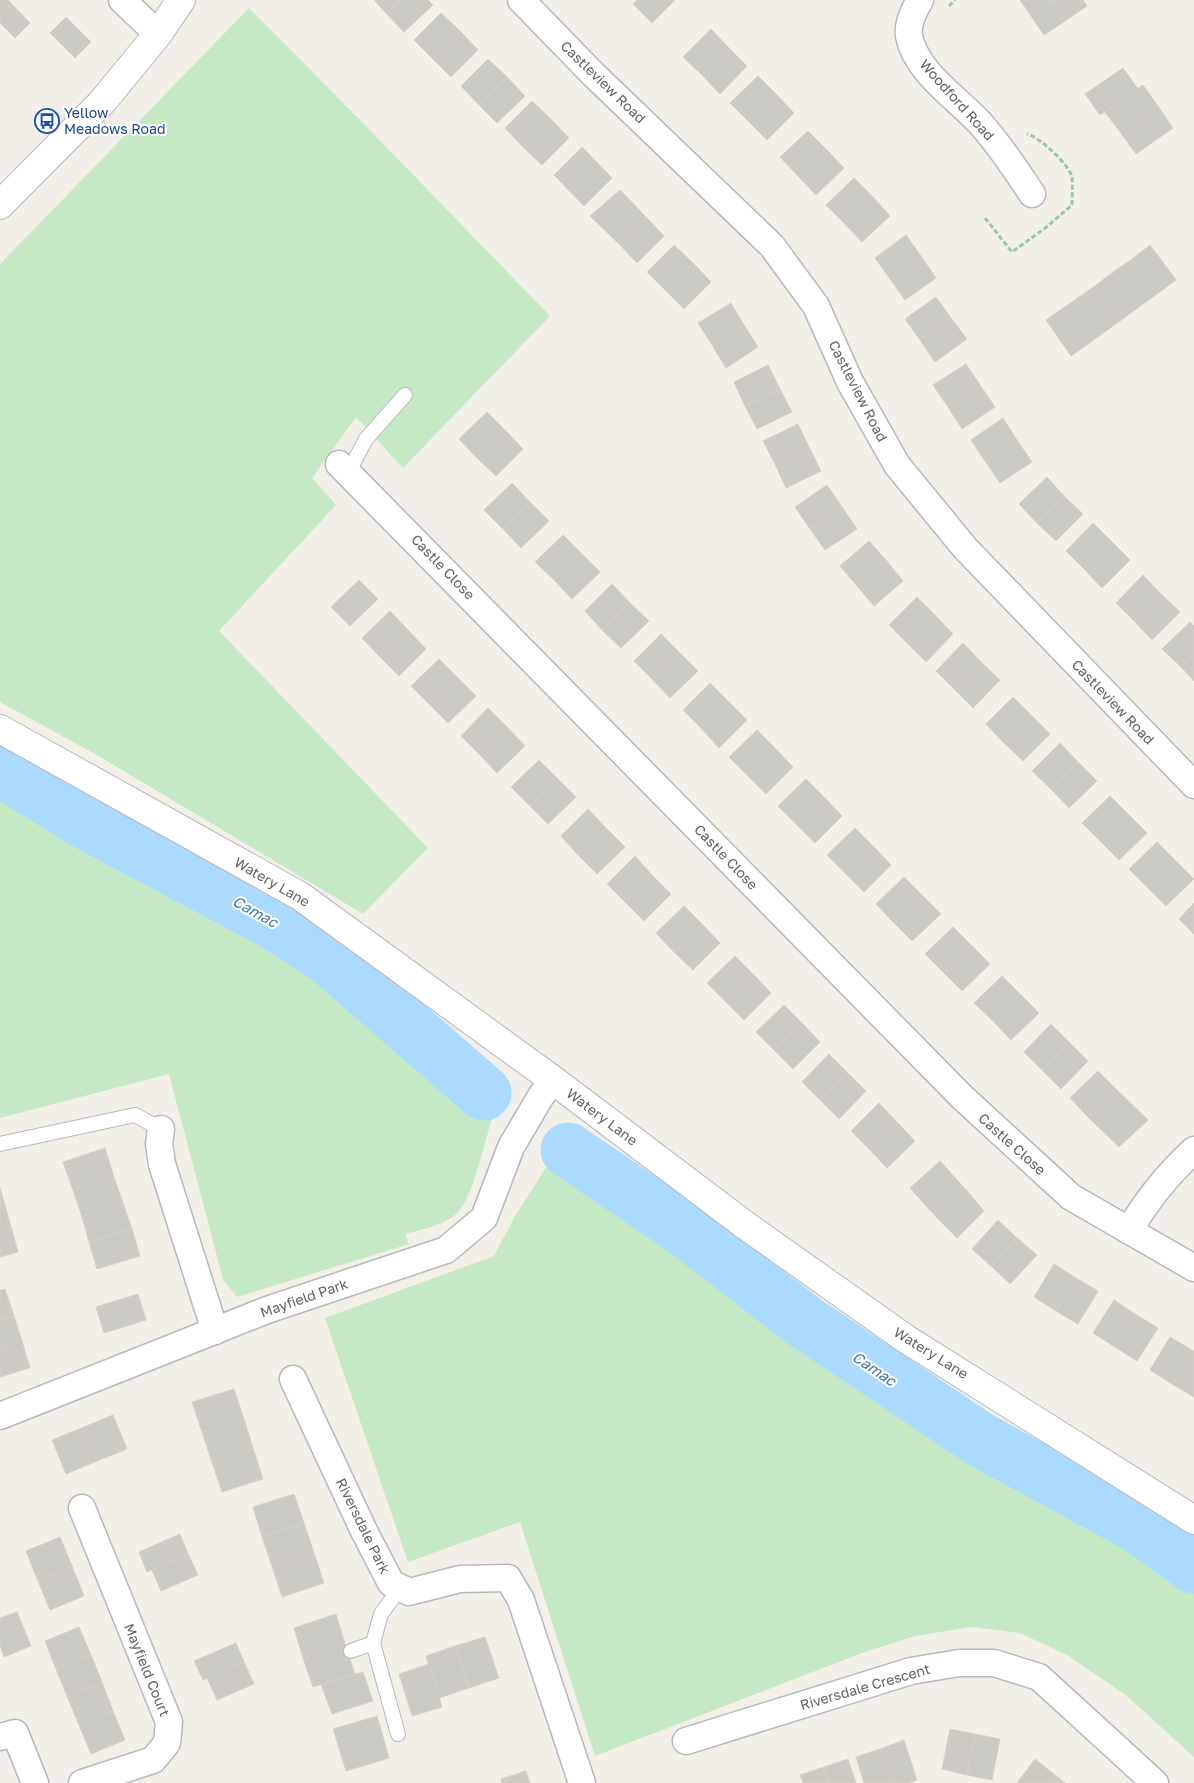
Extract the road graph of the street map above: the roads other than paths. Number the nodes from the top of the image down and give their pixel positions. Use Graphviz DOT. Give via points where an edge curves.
graph roads {
  1 [pos="122,0"];
  2 [pos="181,0"];
  3 [pos="521,0"];
  4 [pos="920,0"];
  5 [pos="158,34"];
  6 [pos="1032,194"];
  7 [pos="0,205"];
  8 [pos="405,395"];
  9 [pos="344,468"];
  10 [pos="0,729"];
  11 [pos="1194,785"];
  12 [pos="553,1080"];
  13 [pos="161,1129"];
  14 [pos="0,1144"];
  15 [pos="1194,1150"];
  16 [pos="1129,1231"];
  17 [pos="1194,1268"];
  18 [pos="215,1331"];
  19 [pos="292,1379"];
  20 [pos="0,1416"];
  21 [pos="82,1508"];
  22 [pos="1194,1520"];
  23 [pos="400,1588"];
  24 [pos="372,1644"];
  25 [pos="352,1651"];
  26 [pos="398,1734"];
  27 [pos="0,1737"];
  28 [pos="686,1741"];
  29 [pos="34,1783"];
  30 [pos="82,1783"];
  31 [pos="582,1783"];
  32 [pos="1155,1783"];
  1 -- 5 [label="street"];
  2 -- 5 [label="street"];
  3 -- 11 [label="street, Castleview Road" via="772,246 816,306 850,382 897,464 965,548"];
  4 -- 6 [label="street, Woodford Road" via="909,22 909,34 918,58 980,123"];
  5 -- 7 [label="street" via="103,101"];
  8 -- 9 [label="lane"];
  9 -- 16 [label="street, Castle Close" via="962,1097 1071,1197"];
  10 -- 12 [label="street, Watery Lane" via="300,896"];
  12 -- 18 [label="street, Mayfield Park" via="511,1147 484,1218 446,1250 267,1310"];
  12 -- 22 [label="street, Watery Lane" via="745,1225 906,1338"];
  13 -- 14 [label="lane" via="135,1115"];
  13 -- 18 [label="street" via="162,1164"];
  15 -- 16 [label="street" via="1177,1166"];
  16 -- 17 [label="street, Castle Close"];
  18 -- 20 [label="street, Mayfield Park"];
  19 -- 23 [label="street, Riversdale Park" via="364,1531 391,1583"];
  21 -- 30 [label="street, Mayfield Court" via="168,1722 167,1743 153,1760"];
  23 -- 24 [label="lane" via="381,1614"];
  23 -- 31 [label="street, Riversdale Park" via="409,1592 460,1579 508,1578 521,1600"];
  24 -- 25 [label="lane"];
  24 -- 26 [label="lane"];
  27 -- 29 [label="street" via="15,1733"];
  28 -- 32 [label="street, Riversdale Crescent" via="911,1671 959,1663 994,1663 1039,1677"];
}
